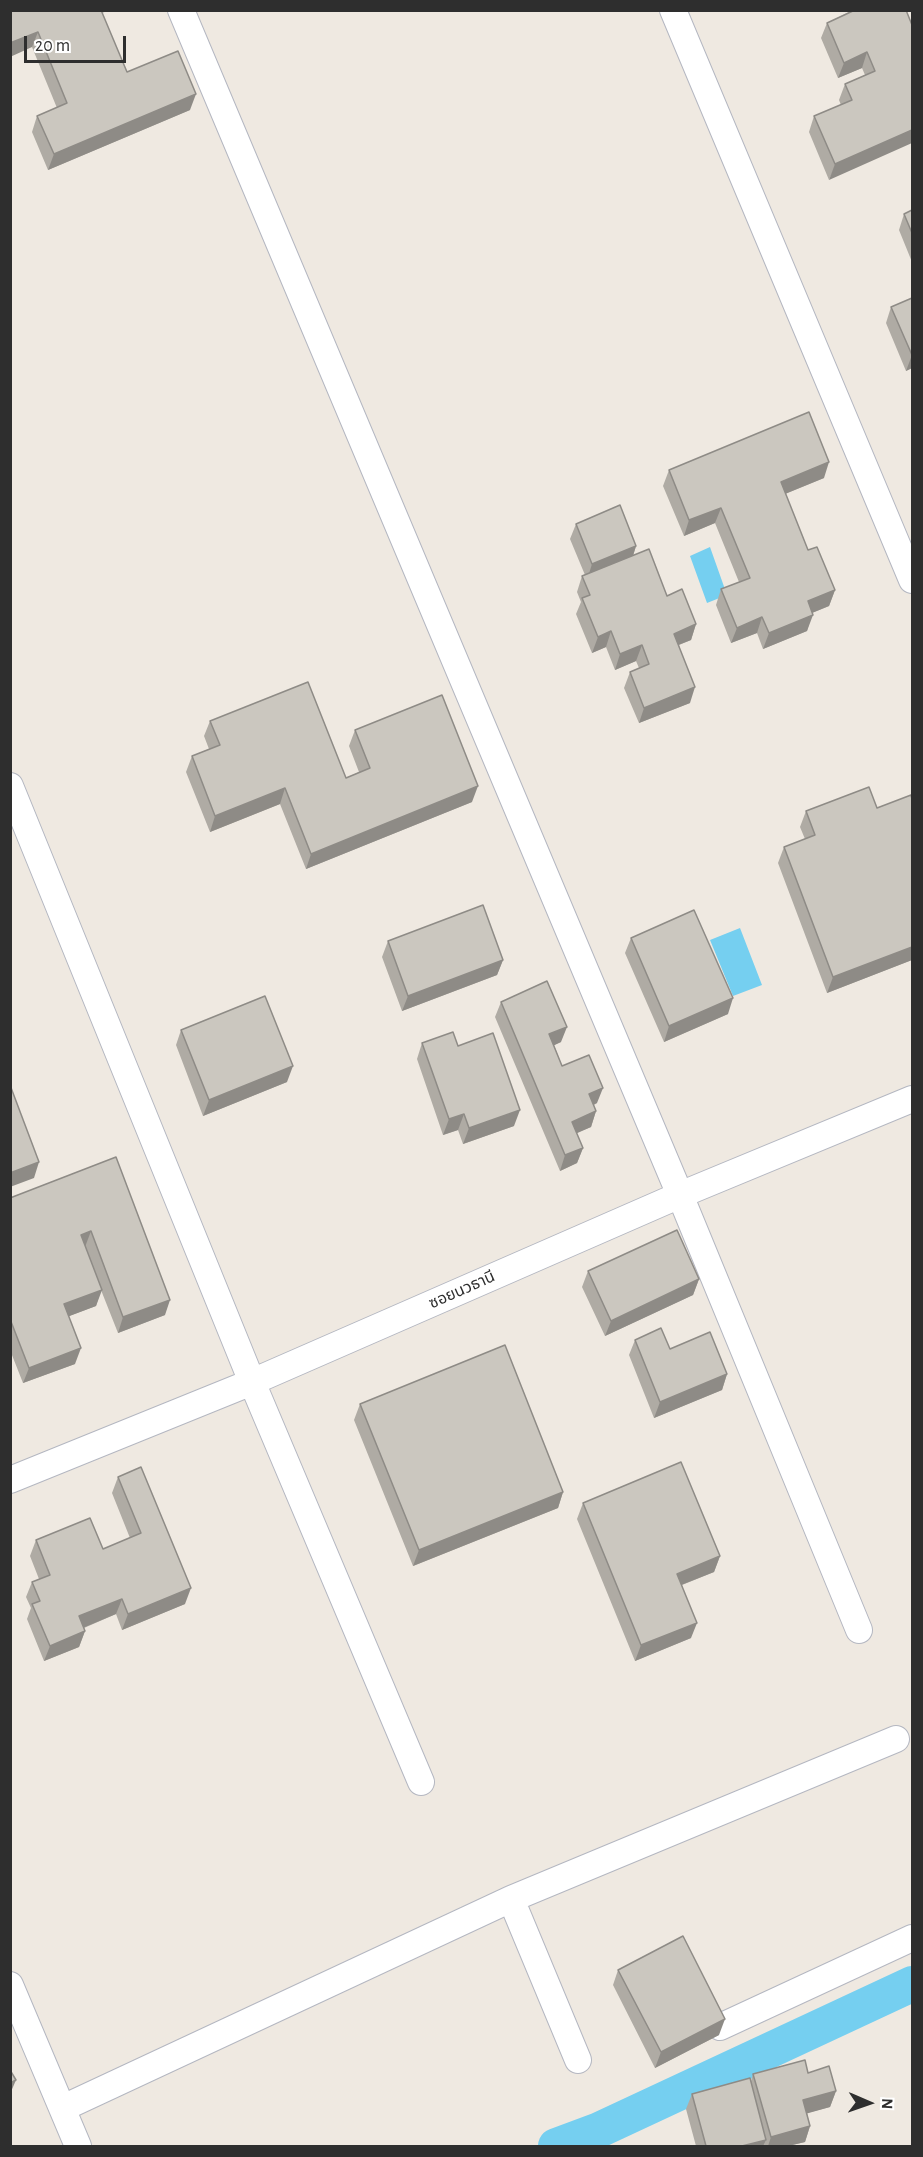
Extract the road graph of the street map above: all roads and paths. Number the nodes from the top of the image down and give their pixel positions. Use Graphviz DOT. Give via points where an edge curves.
graph roads {
  1 [pos="181,10"];
  2 [pos="673,10"];
  3 [pos="912,580"];
  4 [pos="10,786"];
  5 [pos="912,1099"];
  6 [pos="680,1195"];
  7 [pos="252,1382"];
  8 [pos="10,1480"];
  9 [pos="859,1630"];
  10 [pos="896,1739"];
  11 [pos="421,1782"];
  12 [pos="511,1899"];
  13 [pos="912,1938"];
  14 [pos="10,1985"];
  15 [pos="720,2027"];
  16 [pos="578,2060"];
  17 [pos="63,2108"];
  18 [pos="78,2146"];
  1 -- 6 [label="street"];
  2 -- 3 [label="street"];
  4 -- 7 [label="street"];
  5 -- 6 [label="street, ซอยนวธานี"];
  6 -- 7 [label="street, ซอยนวธานี"];
  6 -- 9 [label="street"];
  7 -- 8 [label="street, ซอยนวธานี"];
  7 -- 11 [label="street"];
  10 -- 12 [label="street"];
  12 -- 16 [label="street"];
  12 -- 17 [label="street"];
  13 -- 15 [label="street"];
  14 -- 17 [label="street"];
  17 -- 18 [label="street"];
}
